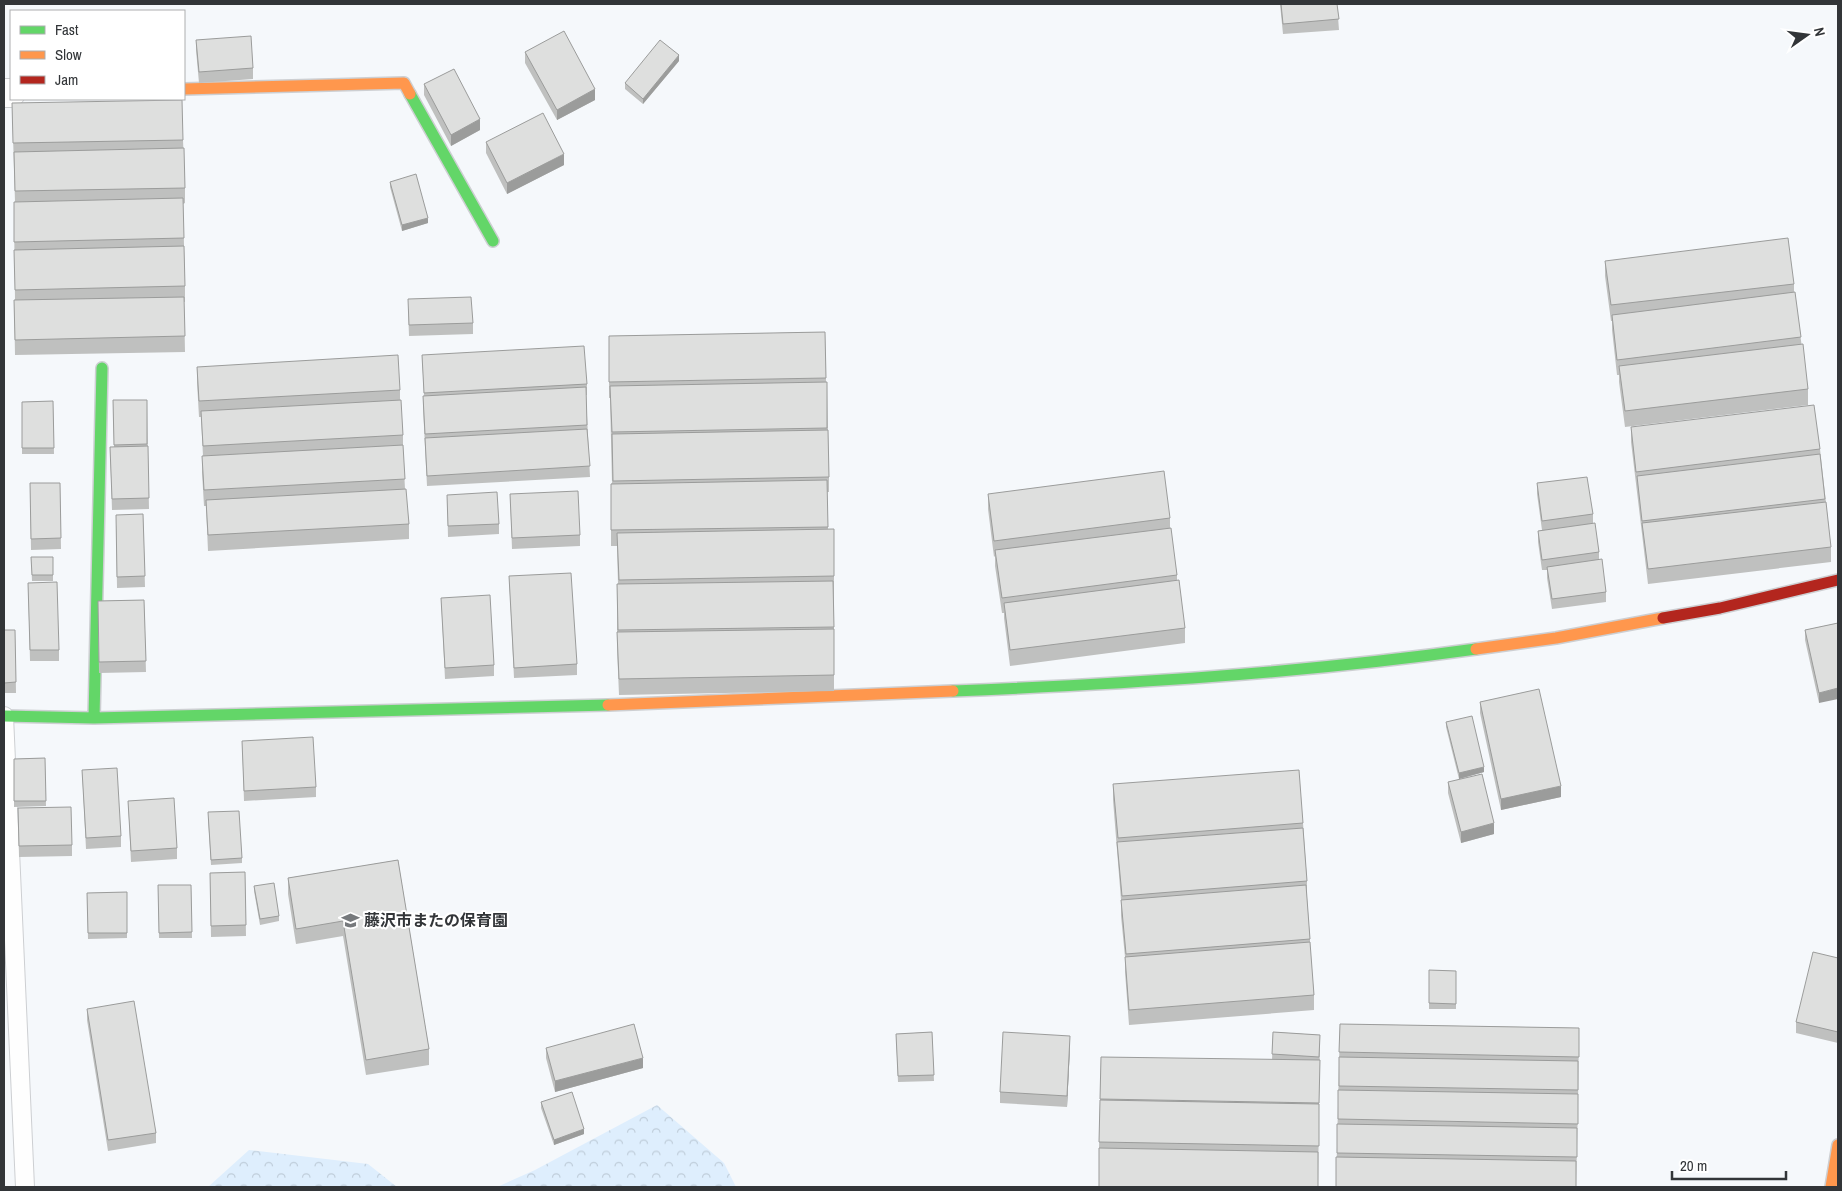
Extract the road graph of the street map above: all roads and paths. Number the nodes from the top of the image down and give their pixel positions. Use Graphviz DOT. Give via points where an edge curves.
graph roads {
  1 [pos="185,89"];
  2 [pos="493,241"];
  3 [pos="102,368"];
  4 [pos="1838,580"];
  5 [pos="4,716"];
  6 [pos="94,718"];
  7 [pos="1838,1145"];
  8 [pos="25,1187"];
  9 [pos="1831,1187"];
  1 -- 2 [label="street" via="404,83"];
  3 -- 6 [label="street"];
  4 -- 6 [label="street" via="1720,608 1556,638 1385,662 1264,672 1008,689 690,702"];
  5 -- 6 [label="street"];
  5 -- 8 [label="lane"];
  7 -- 9 [label="street"];
}
